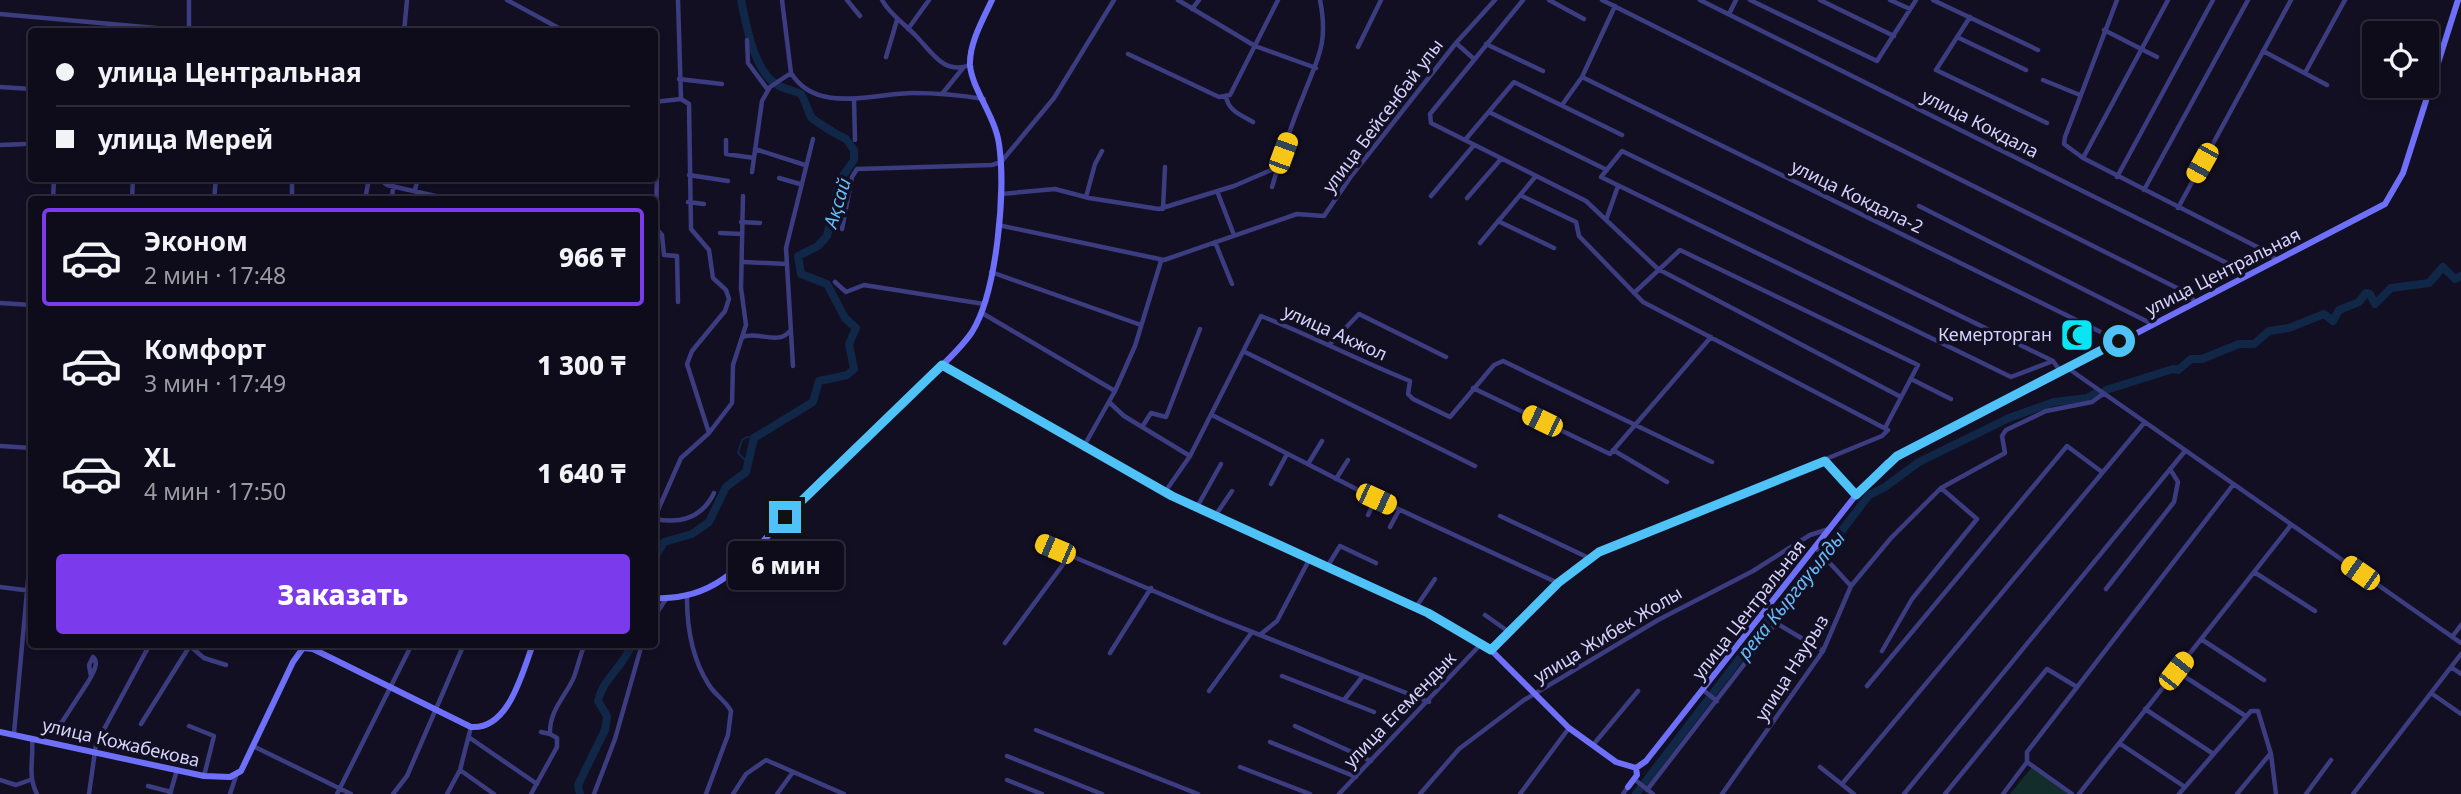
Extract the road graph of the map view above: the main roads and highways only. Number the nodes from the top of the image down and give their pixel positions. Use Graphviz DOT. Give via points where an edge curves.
graph roads {
  1 [pos="992,0"];
  2 [pos="2458,0"];
  3 [pos="942,365"];
  4 [pos="658,598"];
  5 [pos="303,648"];
  6 [pos="310,648"];
  7 [pos="531,648"];
  8 [pos="0,732"];
  9 [pos="1636,768"];
  10 [pos="1626,791"];
  1 -- 3 [label="main road" via="967,66 994,123 1002,162 999,225 982,313 970,335"];
  2 -- 9 [label="main road, улица Центральная" via="2394,194 2372,212 1897,456 1856,495 1704,691"];
  3 -- 4 [label="main road" via="730,574 710,590 687,598"];
  3 -- 9 [label="main road" via="1164,492 1416,607 1481,644 1569,728 1620,764"];
  5 -- 8 [label="main road, улица Кожабекова" via="236,776 204,776"];
  6 -- 7 [label="main road" via="471,727 485,727 498,718"];
  9 -- 10 [label="main road"];
}
